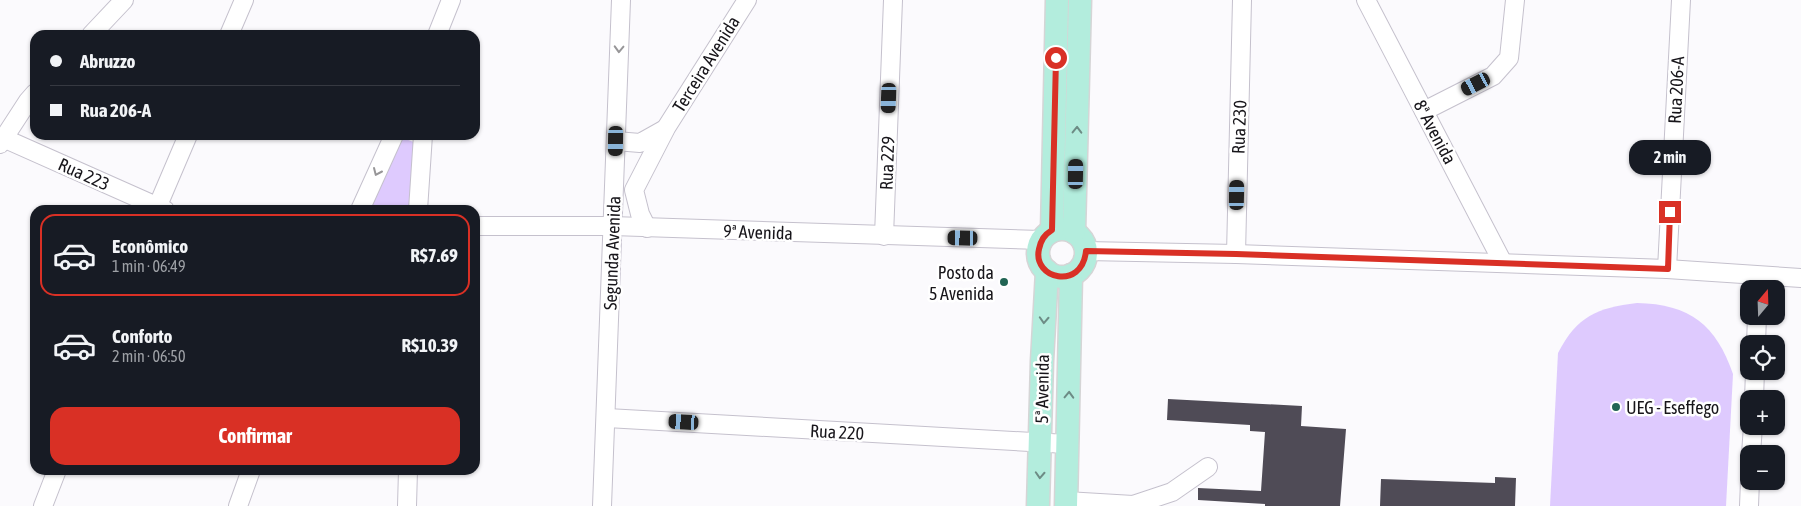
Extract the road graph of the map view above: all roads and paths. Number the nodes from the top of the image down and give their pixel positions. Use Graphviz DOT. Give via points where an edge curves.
graph roads {
  1 [pos="124,0"];
  2 [pos="244,0"];
  3 [pos="452,0"];
  4 [pos="621,0"];
  5 [pos="747,0"];
  6 [pos="893,0"];
  7 [pos="1057,0"];
  8 [pos="1080,0"];
  9 [pos="1242,0"];
  10 [pos="1366,0"];
  11 [pos="1515,0"];
  12 [pos="1681,0"];
  13 [pos="96,30"];
  14 [pos="232,30"];
  15 [pos="439,30"];
  16 [pos="30,99"];
  17 [pos="1424,111"];
  18 [pos="666,128"];
  19 [pos="186,140"];
  20 [pos="392,140"];
  21 [pos="419,140"];
  22 [pos="1,141"];
  23 [pos="616,141"];
  24 [pos="616,164"];
  25 [pos="646,164"];
  26 [pos="151,205"];
  27 [pos="162,205"];
  28 [pos="362,205"];
  29 [pos="418,205"];
  30 [pos="480,226"];
  31 [pos="612,226"];
  32 [pos="647,228"];
  33 [pos="1074,232"];
  34 [pos="1046,235"];
  35 [pos="884,236"];
  36 [pos="1086,251"];
  37 [pos="1236,254"];
  38 [pos="1504,263"];
  39 [pos="1668,269"];
  40 [pos="1047,271"];
  41 [pos="1071,275"];
  42 [pos="1801,278"];
  43 [pos="1740,280"];
  44 [pos="1784,280"];
  45 [pos="607,418"];
  46 [pos="1041,443"];
  47 [pos="1067,444"];
  48 [pos="1208,467"];
  49 [pos="55,475"];
  50 [pos="249,475"];
  51 [pos="408,475"];
  52 [pos="1750,490"];
  53 [pos="1066,503"];
  54 [pos="43,506"];
  55 [pos="238,506"];
  56 [pos="407,506"];
  57 [pos="602,506"];
  58 [pos="1038,506"];
  59 [pos="1133,506"];
  60 [pos="1749,506"];
  1 -- 13 [label="street"];
  2 -- 14 [label="street"];
  3 -- 15 [label="street"];
  4 -- 23 [label="street, Segunda Avenida, one-way"];
  5 -- 18 [label="street, Terceira Avenida"];
  6 -- 35 [label="street, Rua 229"];
  7 -- 34 [label="main road"];
  33 -- 8 [label="main road, one-way"];
  9 -- 37 [label="street, Rua 230"];
  10 -- 17 [label="street, 8ª Avenida"];
  11 -- 17 [label="street" via="1510,58 1493,76"];
  12 -- 39 [label="street, Rua 206-A"];
  16 -- 22 [label="street"];
  17 -- 38 [label="street, 8ª Avenida"];
  18 -- 23 [label="street, Terceira Avenida" via="640,143"];
  18 -- 25 [label="street, Terceira Avenida"];
  19 -- 27 [label="street"];
  20 -- 28 [label="street, one-way"];
  21 -- 29 [label="street"];
  22 -- 26 [label="street, Rua 223"];
  23 -- 24 [label="street, Segunda Avenida"];
  24 -- 25 [label="street"];
  24 -- 31 [label="street, Segunda Avenida"];
  25 -- 32 [label="street, Terceira Avenida" via="634,190"];
  30 -- 31 [label="street, 9ª Avenida"];
  31 -- 32 [label="street, 9ª Avenida"];
  31 -- 45 [label="street, Segunda Avenida"];
  32 -- 35 [label="street, 9ª Avenida"];
  33 -- 34 [label="main road" via="1059,228"];
  33 -- 36 [label="main road"];
  34 -- 35 [label="street, 9ª Avenida"];
  34 -- 40 [label="main road" via="1038,254"];
  36 -- 37 [label="street"];
  36 -- 41 [label="main road" via="1083,266"];
  37 -- 38 [label="street"];
  38 -- 39 [label="street"];
  39 -- 43 [label="street"];
  40 -- 41 [label="main road" via="1058,276"];
  40 -- 46 [label="main road, 5ª Avenida, one-way"];
  47 -- 41 [label="main road, 5ª Avenida, one-way"];
  42 -- 44 [label="street"];
  45 -- 46 [label="street, Rua 220"];
  45 -- 57 [label="street, Segunda Avenida"];
  46 -- 47 [label="street, Rua 220"];
  46 -- 58 [label="main road, 5ª Avenida, one-way"];
  47 -- 53 [label="main road, 5ª Avenida"];
  48 -- 59 [label="street" via="1172,492"];
  49 -- 54 [label="street"];
  50 -- 55 [label="street"];
  51 -- 56 [label="street"];
  52 -- 60 [label="street"];
  53 -- 59 [label="street"];
}
